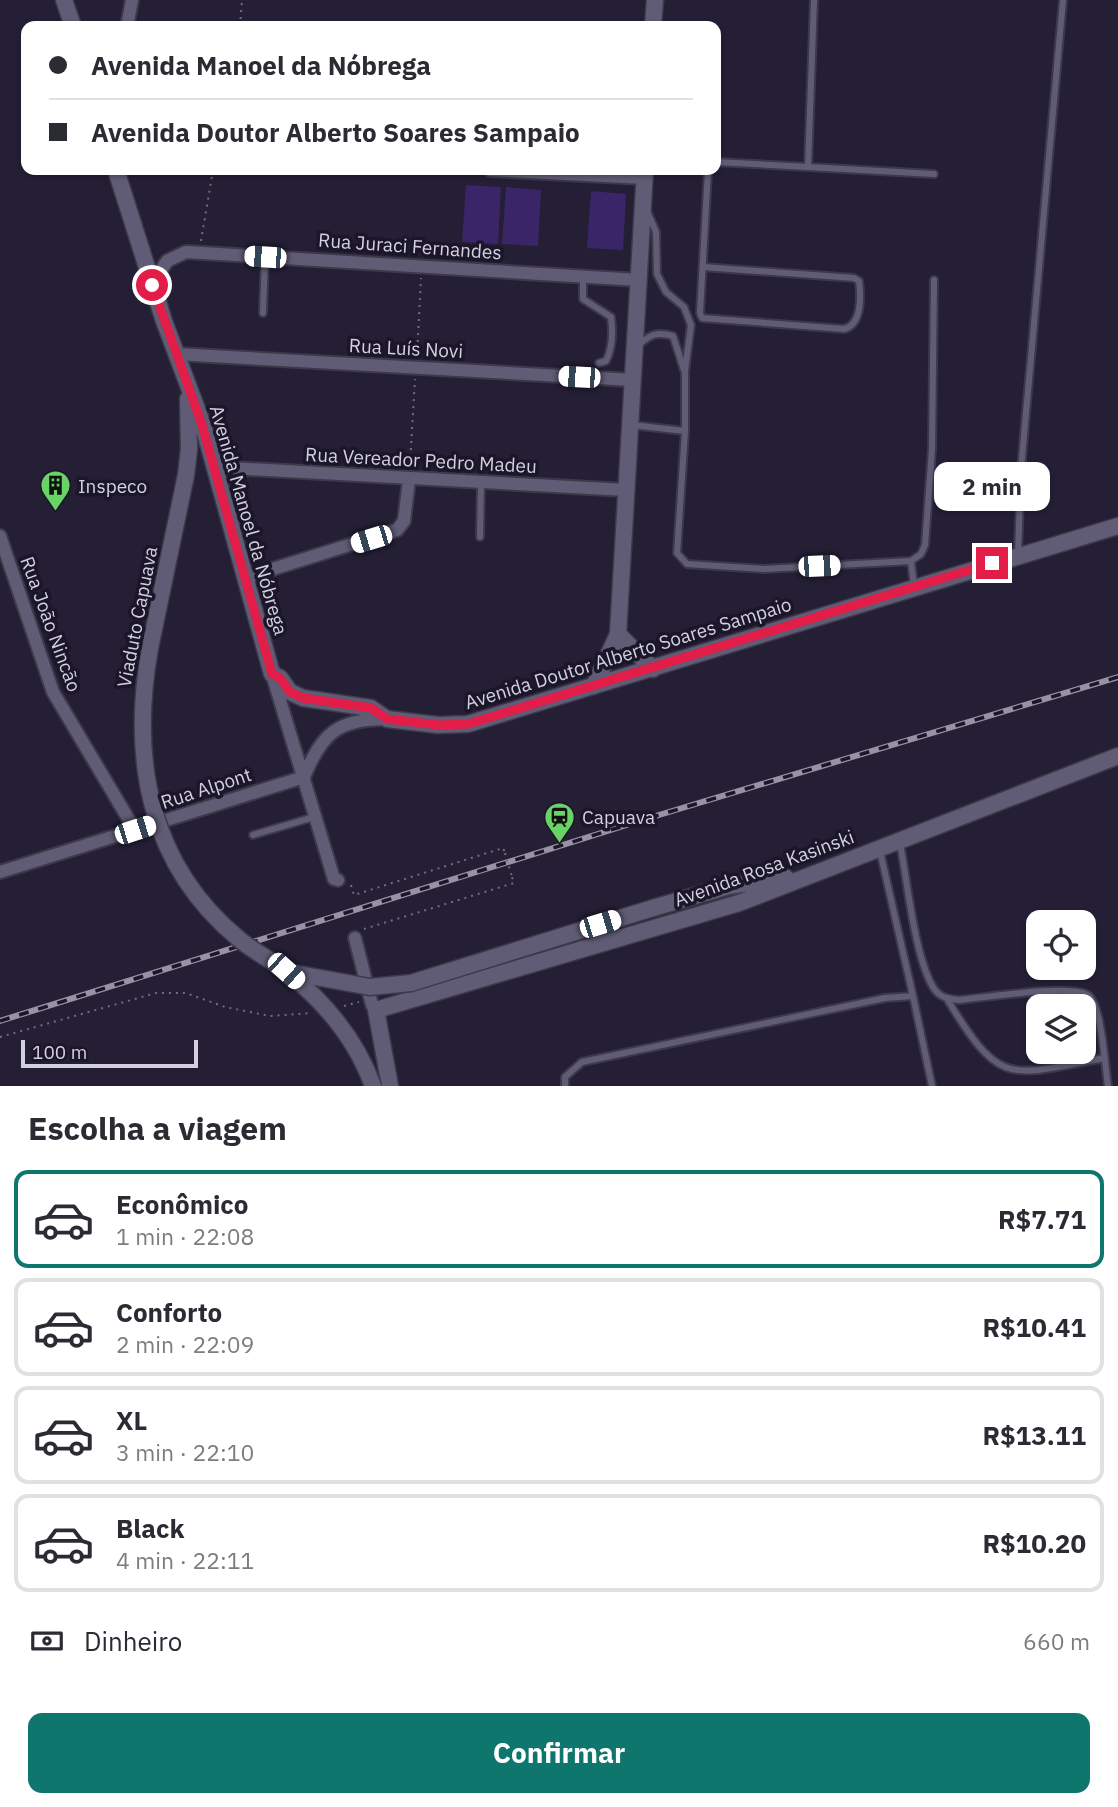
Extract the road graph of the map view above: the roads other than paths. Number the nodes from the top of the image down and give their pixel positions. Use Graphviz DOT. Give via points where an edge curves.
graph roads {
  1 [pos="64,0"];
  2 [pos="132,0"];
  3 [pos="655,0"];
  4 [pos="814,0"];
  5 [pos="1063,0"];
  6 [pos="71,21"];
  7 [pos="128,21"];
  8 [pos="653,21"];
  9 [pos="721,162"];
  10 [pos="808,167"];
  11 [pos="934,174"];
  12 [pos="118,175"];
  13 [pos="645,175"];
  14 [pos="709,175"];
  15 [pos="643,207"];
  16 [pos="265,257"];
  17 [pos="703,267"];
  18 [pos="583,277"];
  19 [pos="639,280"];
  20 [pos="934,280"];
  21 [pos="152,285"];
  22 [pos="263,313"];
  23 [pos="635,347"];
  24 [pos="176,354"];
  25 [pos="598,363"];
  26 [pos="685,371"];
  27 [pos="633,380"];
  28 [pos="188,386"];
  29 [pos="630,424"];
  30 [pos="685,431"];
  31 [pos="213,467"];
  32 [pos="409,480"];
  33 [pos="481,483"];
  34 [pos="626,490"];
  35 [pos="1118,526"];
  36 [pos="0,536"];
  37 [pos="480,537"];
  38 [pos="1018,554"];
  39 [pos="911,561"];
  40 [pos="244,578"];
  41 [pos="914,588"];
  42 [pos="618,634"];
  43 [pos="653,668"];
  44 [pos="272,674"];
  45 [pos="594,686"];
  46 [pos="387,719"];
  47 [pos="1118,756"];
  48 [pos="304,777"];
  49 [pos="316,816"];
  50 [pos="135,830"];
  51 [pos="253,835"];
  52 [pos="900,841"];
  53 [pos="880,849"];
  54 [pos="0,872"];
  55 [pos="811,873"];
  56 [pos="343,879"];
  57 [pos="358,934"];
  58 [pos="286,971"];
  59 [pos="913,996"];
  60 [pos="947,999"];
  61 [pos="373,1005"];
  62 [pos="1104,1058"];
  63 [pos="373,1086"];
  64 [pos="390,1086"];
  65 [pos="565,1086"];
  66 [pos="932,1086"];
  67 [pos="1108,1086"];
  1 -- 6 [label="main road"];
  2 -- 7 [label="street"];
  3 -- 8 [label="main road"];
  4 -- 10 [label="lane"];
  5 -- 38 [label="lane" via="1021,469"];
  9 -- 10 [label="lane"];
  10 -- 11 [label="lane"];
  12 -- 21 [label="main road, Avenida Manoel da Nóbrega"];
  13 -- 15 [label="main road"];
  14 -- 17 [label="lane"];
  15 -- 19 [label="main road"];
  15 -- 26 [label="lane" via="656,232 657,274 666,292 684,307 691,325"];
  16 -- 18 [label="street, Rua Juraci Fernandes"];
  16 -- 21 [label="street, Rua Juraci Fernandes" via="186,252 167,261"];
  16 -- 22 [label="lane"];
  17 -- 17 [label="lane" via="702,318 844,329 857,321 860,288 854,278"];
  18 -- 19 [label="street, Rua Juraci Fernandes"];
  18 -- 25 [label="lane" via="583,299 611,317 609,355"];
  19 -- 23 [label="main road"];
  20 -- 39 [label="lane" via="932,449 925,545"];
  21 -- 24 [label="main road, Avenida Manoel da Nóbrega"];
  23 -- 26 [label="lane" via="661,332 673,337"];
  23 -- 27 [label="main road"];
  24 -- 27 [label="street, Rua Luís Novi"];
  24 -- 28 [label="main road, Avenida Manoel da Nóbrega"];
  26 -- 30 [label="lane"];
  27 -- 29 [label="main road"];
  28 -- 31 [label="main road, Avenida Manoel da Nóbrega"];
  28 -- 58 [label="main road, Viaduto Capuava, bridge" via="186,475 150,648 143,698 143,756 156,821 169,853 202,906 240,940"];
  29 -- 30 [label="lane"];
  29 -- 34 [label="main road"];
  30 -- 39 [label="lane" via="677,552 687,565 764,569"];
  31 -- 32 [label="street, Rua Vereador Pedro Madeu"];
  31 -- 40 [label="main road, Avenida Manoel da Nóbrega"];
  32 -- 33 [label="street, Rua Vereador Pedro Madeu"];
  32 -- 40 [label="street" via="404,521 397,530"];
  33 -- 34 [label="street, Rua Vereador Pedro Madeu"];
  33 -- 37 [label="lane"];
  34 -- 42 [label="main road"];
  35 -- 38 [label="main road, Avenida Doutor Alberto Soares Sampaio"];
  36 -- 50 [label="street, Rua João Nincão" via="53,692"];
  38 -- 41 [label="main road, Avenida Doutor Alberto Soares Sampaio"];
  39 -- 41 [label="lane"];
  40 -- 44 [label="main road, Avenida Manoel da Nóbrega"];
  41 -- 43 [label="main road, Avenida Doutor Alberto Soares Sampaio"];
  42 -- 43 [label="main road"];
  42 -- 45 [label="main road"];
  43 -- 45 [label="main road, Avenida Doutor Alberto Soares Sampaio"];
  44 -- 46 [label="main road, Avenida Doutor Alberto Soares Sampaio" via="303,698 371,708"];
  44 -- 48 [label="street, Avenida Manoel da Nóbrega"];
  45 -- 46 [label="main road, Avenida Doutor Alberto Soares Sampaio" via="468,724"];
  46 -- 48 [label="street, Avenida Doutor Alberto Soares Sampaio" via="361,719 335,730 318,747"];
  47 -- 52 [label="main road, Avenida Rosa Kasinski"];
  48 -- 49 [label="street, Avenida Manoel da Nóbrega"];
  48 -- 50 [label="street, Rua Alpont"];
  49 -- 51 [label="lane"];
  49 -- 56 [label="street, Avenida Manoel da Nóbrega" via="334,879"];
  50 -- 54 [label="street, Rua Alpont"];
  52 -- 53 [label="main road, Avenida Rosa Kasinski"];
  52 -- 60 [label="lane" via="926,972 936,992"];
  53 -- 55 [label="main road, Avenida Rosa Kasinski"];
  53 -- 59 [label="lane"];
  55 -- 58 [label="main road, Viaduto Capuava, bridge" via="729,886 411,983 354,986"];
  55 -- 61 [label="main road, Avenida Rosa Kasinski" via="739,904"];
  57 -- 61 [label="street"];
  58 -- 63 [label="main road, Viaduto Capuava, bridge" via="346,1031"];
  59 -- 65 [label="lane" via="885,998 582,1062 565,1077"];
  59 -- 66 [label="lane"];
  60 -- 62 [label="lane" via="973,1044 989,1061 1008,1071 1025,1074"];
  60 -- 62 [label="lane" via="1079,991 1089,996 1096,1008"];
  61 -- 64 [label="main road"];
  62 -- 67 [label="lane"];
}
